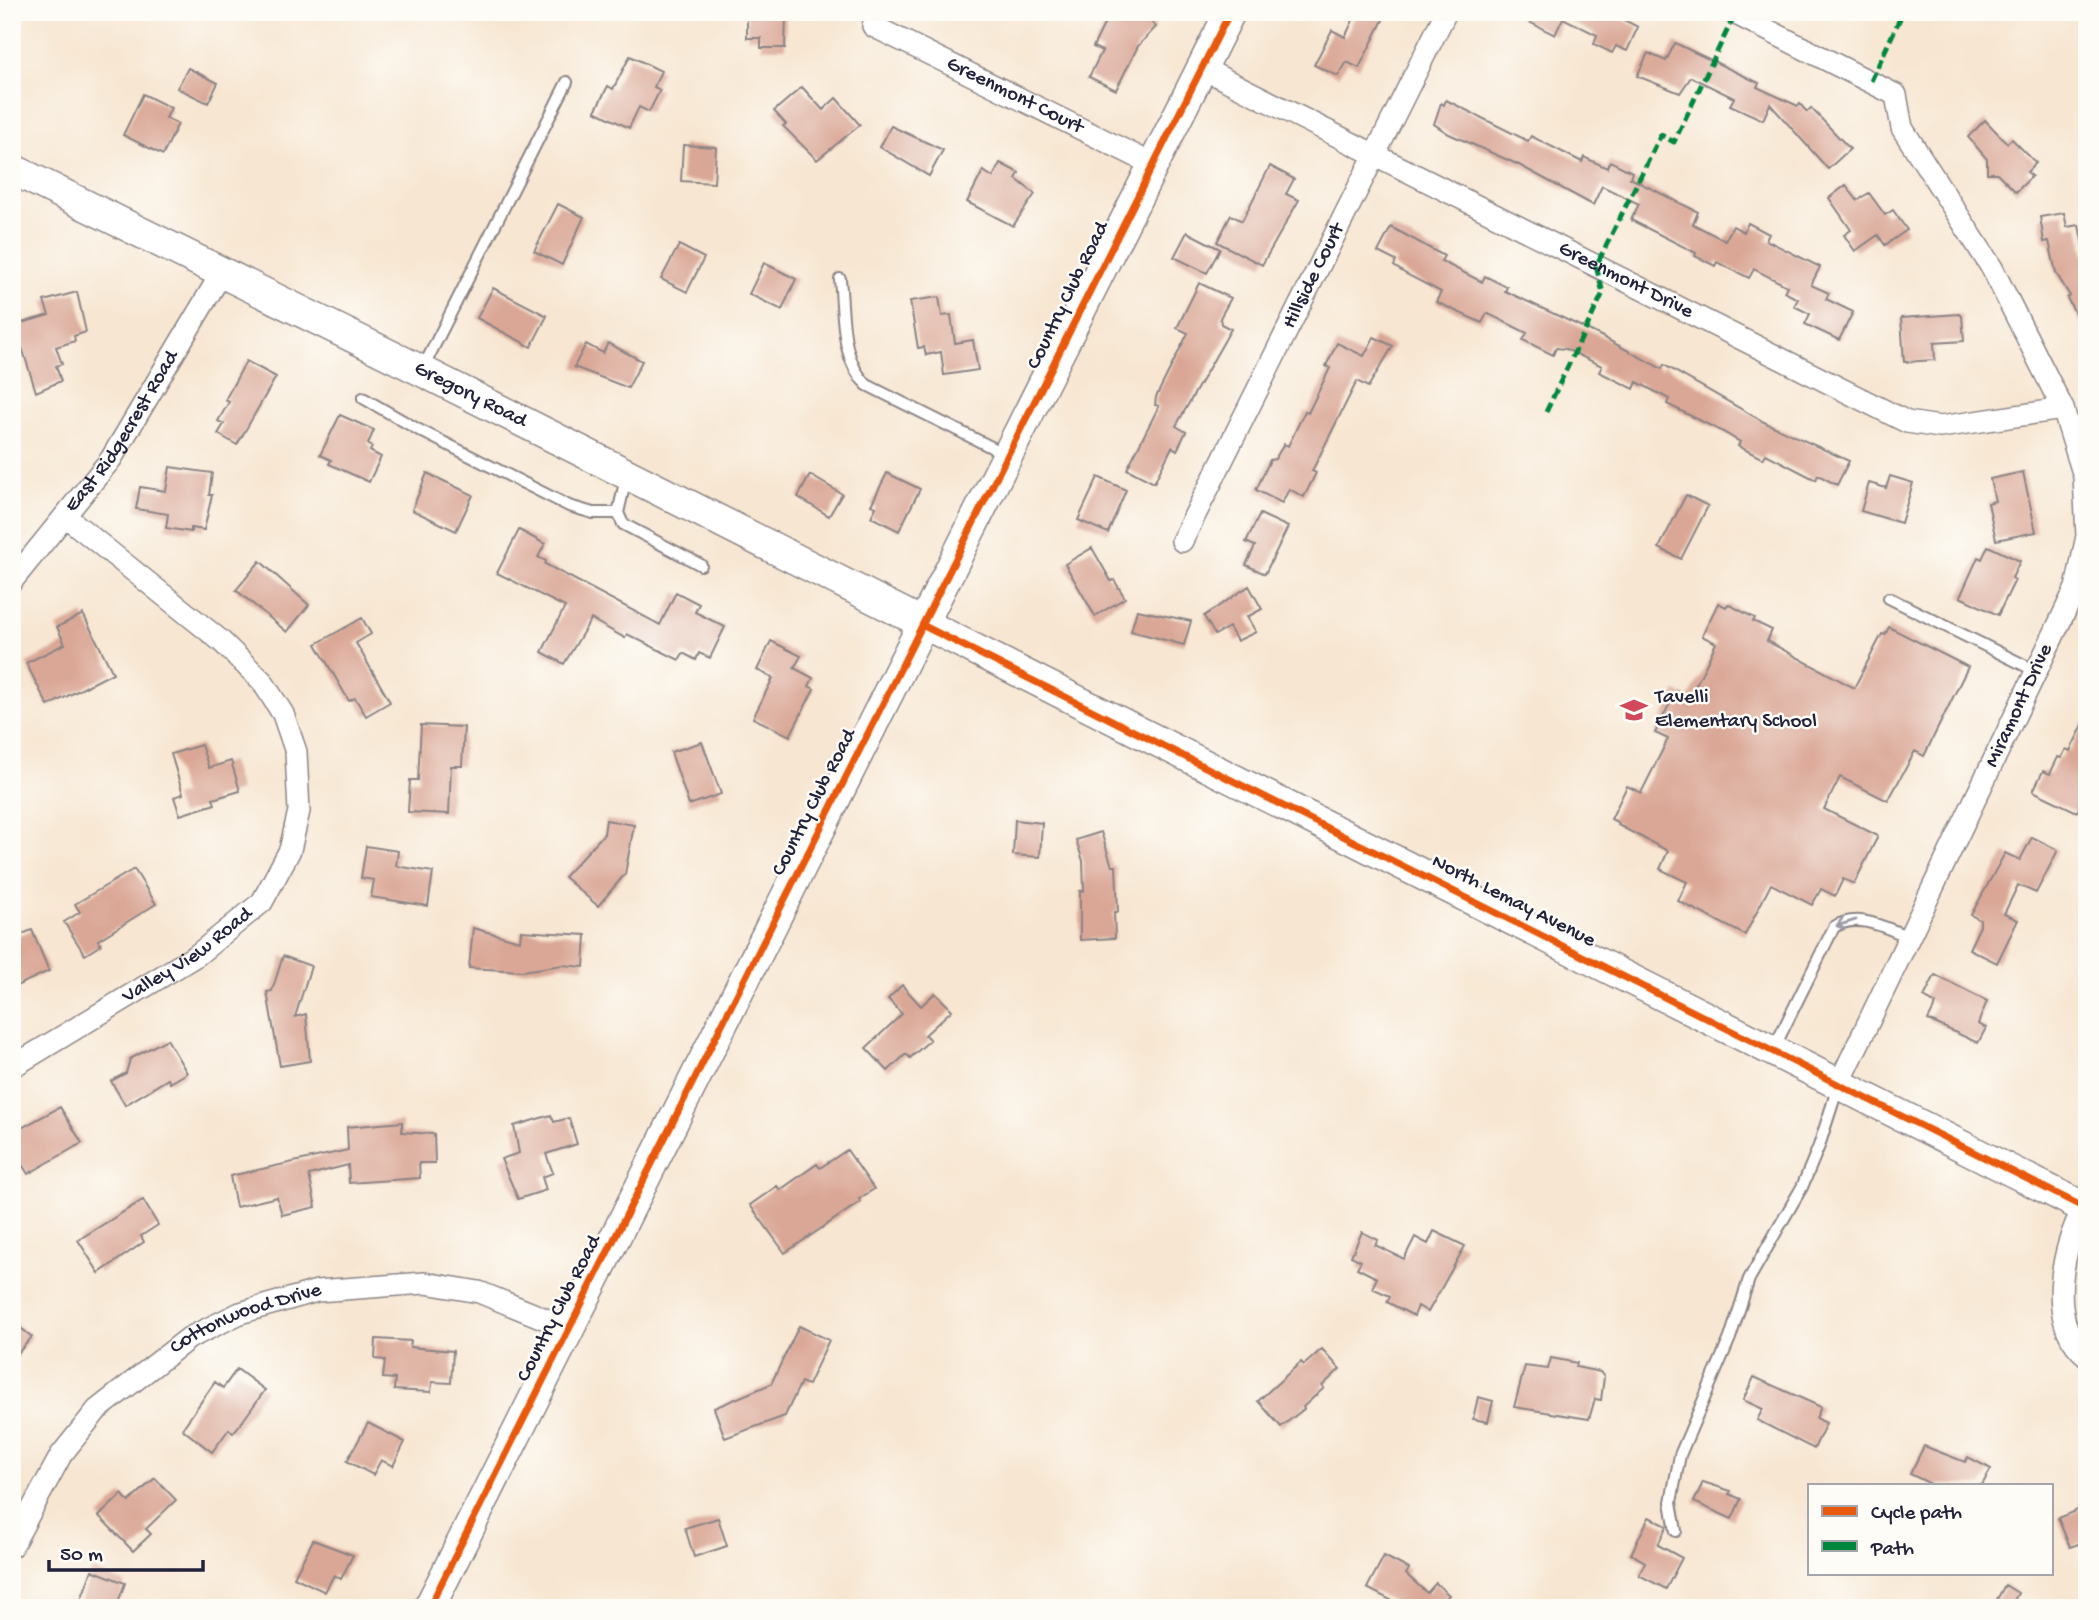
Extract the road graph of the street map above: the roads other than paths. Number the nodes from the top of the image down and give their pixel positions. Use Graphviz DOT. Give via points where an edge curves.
graph roads {
  1 [pos="1230,12"];
  2 [pos="1446,12"];
  3 [pos="1732,12"];
  4 [pos="873,26"];
  5 [pos="1202,68"];
  6 [pos="567,82"];
  7 [pos="1375,155"];
  8 [pos="1154,165"];
  9 [pos="12,169"];
  10 [pos="221,274"];
  11 [pos="840,279"];
  12 [pos="422,371"];
  13 [pos="363,398"];
  14 [pos="2063,409"];
  15 [pos="1009,456"];
  16 [pos="627,476"];
  17 [pos="618,513"];
  18 [pos="65,516"];
  19 [pos="1182,541"];
  20 [pos="701,565"];
  21 [pos="12,582"];
  22 [pos="1889,598"];
  23 [pos="924,626"];
  24 [pos="2036,671"];
  25 [pos="1910,937"];
  26 [pos="1772,1051"];
  27 [pos="12,1067"];
  28 [pos="1839,1084"];
  29 [pos="2085,1208"];
  30 [pos="570,1329"];
  31 [pos="2087,1356"];
  32 [pos="1676,1531"];
  33 [pos="12,1546"];
  34 [pos="429,1608"];
  1 -- 5 [label="street, Country Club Road"];
  2 -- 7 [label="street, Hillside Court"];
  3 -- 14 [label="street, Miramont Drive" via="1896,95 1902,128 1992,268"];
  4 -- 8 [label="street, Greenmont Court"];
  5 -- 7 [label="street, Greenmont Drive"];
  5 -- 8 [label="street, Country Club Road"];
  6 -- 12 [label="lane"];
  7 -- 14 [label="street, Greenmont Drive" via="1907,422 1940,427"];
  7 -- 19 [label="street, Hillside Court"];
  8 -- 15 [label="street, Country Club Road"];
  9 -- 10 [label="street, Gregory Road"];
  10 -- 12 [label="street, Gregory Road"];
  10 -- 18 [label="street, East Ridgecrest Road" via="111,459"];
  11 -- 15 [label="lane" via="850,362 856,375 867,385"];
  12 -- 16 [label="street, Gregory Road"];
  13 -- 17 [label="lane" via="569,506 593,513"];
  14 -- 24 [label="street, Miramont Drive" via="2084,476 2087,536 2076,588"];
  15 -- 23 [label="street, Country Club Road"];
  16 -- 17 [label="lane"];
  16 -- 23 [label="street, Gregory Road"];
  17 -- 20 [label="lane" via="623,524"];
  18 -- 21 [label="street, East Ridgecrest Road"];
  18 -- 27 [label="street, Valley View Road" via="220,641 262,681 283,714 296,752 299,811 290,850 262,902 197,955"];
  22 -- 24 [label="lane"];
  23 -- 26 [label="street, North Lemay Avenue"];
  23 -- 30 [label="street, Country Club Road"];
  24 -- 25 [label="street, Miramont Drive"];
  25 -- 26 [label="lane, one-way" via="1863,920 1845,920 1834,927"];
  25 -- 28 [label="street, Miramont Drive"];
  26 -- 28 [label="street, North Lemay Avenue"];
  28 -- 29 [label="street, North Lemay Avenue"];
  28 -- 32 [label="lane" via="1802,1186 1749,1279 1730,1338 1681,1455 1671,1502"];
  29 -- 31 [label="street" via="2066,1252 2061,1303 2067,1325"];
  30 -- 33 [label="street, Cottonwood Drive" via="479,1292 425,1283 317,1291 240,1313 189,1338 97,1410 61,1455"];
  30 -- 34 [label="street, Country Club Road"];
}
